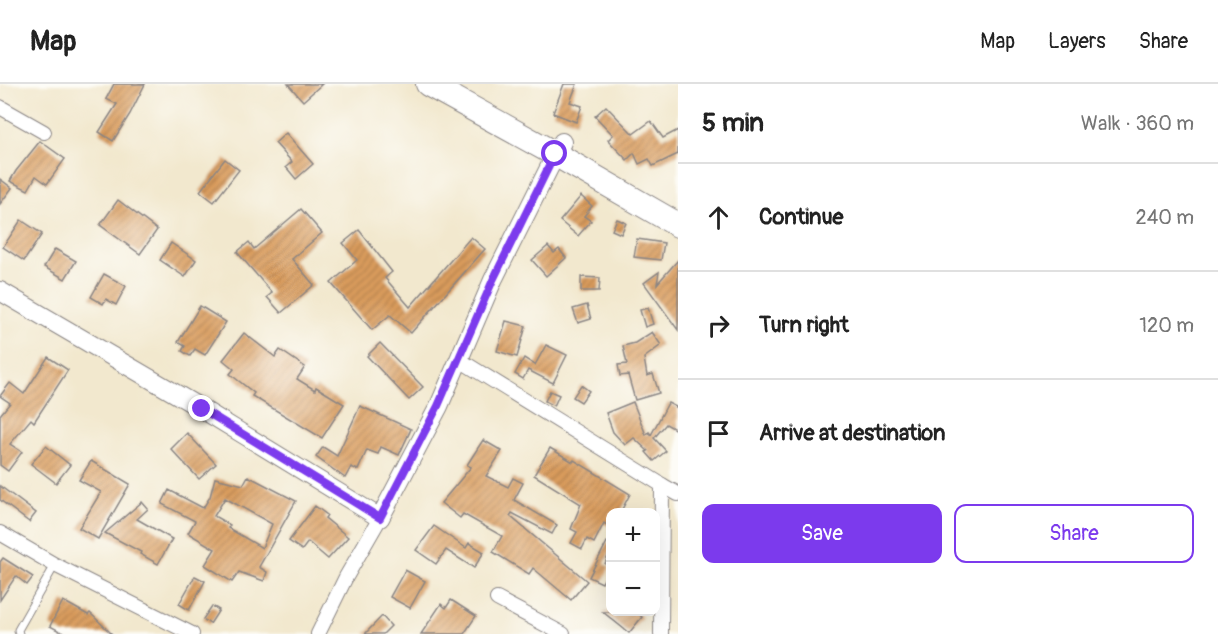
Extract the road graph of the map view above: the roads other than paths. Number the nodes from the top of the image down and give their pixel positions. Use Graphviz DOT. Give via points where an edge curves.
graph roads {
  1 [pos="428,84"];
  2 [pos="457,84"];
  3 [pos="0,107"];
  4 [pos="44,132"];
  5 [pos="559,148"];
  6 [pos="678,207"];
  7 [pos="678,225"];
  8 [pos="0,291"];
  9 [pos="458,359"];
  10 [pos="662,485"];
  11 [pos="678,494"];
  12 [pos="380,518"];
  13 [pos="0,533"];
  14 [pos="55,565"];
  15 [pos="497,599"];
  16 [pos="19,634"];
  17 [pos="192,634"];
  18 [pos="318,634"];
  19 [pos="563,634"];
  20 [pos="661,634"];
  1 -- 5 [label="highway"];
  2 -- 5 [label="highway"];
  3 -- 4 [label="street"];
  5 -- 6 [label="highway"];
  5 -- 7 [label="highway"];
  5 -- 9 [label="street"];
  8 -- 12 [label="street"];
  9 -- 10 [label="street"];
  9 -- 12 [label="street"];
  10 -- 11 [label="street"];
  10 -- 20 [label="street"];
  12 -- 18 [label="street"];
  13 -- 14 [label="street"];
  14 -- 16 [label="lane"];
  14 -- 17 [label="street"];
  15 -- 19 [label="street"];
}
